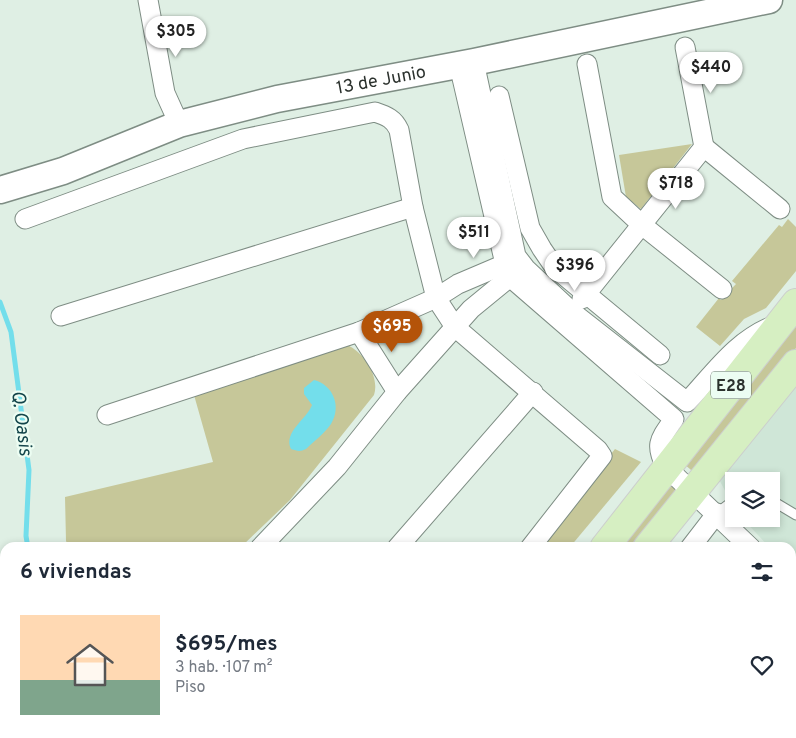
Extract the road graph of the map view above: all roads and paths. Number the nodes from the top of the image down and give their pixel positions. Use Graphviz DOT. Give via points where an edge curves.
graph roads {
  1 [pos="148,0"];
  2 [pos="769,0"];
  3 [pos="685,47"];
  4 [pos="467,64"];
  5 [pos="587,64"];
  6 [pos="499,96"];
  7 [pos="179,124"];
  8 [pos="704,147"];
  9 [pos="0,190"];
  10 [pos="413,207"];
  11 [pos="780,209"];
  12 [pos="26,219"];
  13 [pos="642,225"];
  14 [pos="514,266"];
  15 [pos="722,289"];
  16 [pos="436,298"];
  17 [pos="579,303"];
  18 [pos="787,313"];
  19 [pos="61,316"];
  20 [pos="455,327"];
  21 [pos="359,332"];
  22 [pos="660,356"];
  23 [pos="796,364"];
  24 [pos="397,392"];
  25 [pos="533,392"];
  26 [pos="687,402"];
  27 [pos="107,415"];
  28 [pos="674,419"];
  29 [pos="666,467"];
  30 [pos="692,491"];
  31 [pos="780,505"];
  32 [pos="725,506"];
  33 [pos="716,513"];
  34 [pos="796,515"];
  35 [pos="266,542"];
  36 [pos="402,542"];
  37 [pos="535,542"];
  38 [pos="609,542"];
  39 [pos="652,542"];
  40 [pos="694,542"];
  41 [pos="745,542"];
  1 -- 7 [label="street" via="165,93"];
  2 -- 4 [label="main road, 13 de Junio"];
  3 -- 8 [label="street"];
  4 -- 7 [label="main road, 13 de Junio" via="277,99"];
  4 -- 14 [label="street"];
  5 -- 13 [label="street" via="612,197"];
  6 -- 17 [label="street" via="530,228"];
  7 -- 9 [label="main road, 13 de Junio" via="63,171"];
  8 -- 11 [label="street"];
  8 -- 13 [label="street"];
  10 -- 12 [label="street" via="399,130 395,122 375,112 243,139"];
  10 -- 16 [label="street"];
  10 -- 19 [label="street"];
  13 -- 15 [label="street"];
  13 -- 17 [label="street"];
  14 -- 16 [label="street" via="458,284"];
  14 -- 17 [label="street"];
  14 -- 20 [label="street"];
  14 -- 28 [label="street"];
  16 -- 20 [label="street"];
  16 -- 21 [label="street"];
  17 -- 22 [label="street"];
  17 -- 26 [label="street"];
  18 -- 26 [label="street" via="738,345"];
  18 -- 29 [label="main road, E28"];
  20 -- 24 [label="street"];
  20 -- 25 [label="street"];
  21 -- 24 [label="street"];
  21 -- 27 [label="street"];
  23 -- 30 [label="main road, E28"];
  24 -- 35 [label="street" via="337,467"];
  25 -- 36 [label="street"];
  25 -- 37 [label="street" via="602,456"];
  26 -- 28 [label="street"];
  28 -- 29 [label="street" via="659,441 660,455"];
  29 -- 30 [label="street"];
  29 -- 38 [label="main road, E28"];
  30 -- 33 [label="street"];
  30 -- 39 [label="main road, E28"];
  31 -- 34 [label="lane"];
  32 -- 33 [label="lane"];
  33 -- 40 [label="street"];
  33 -- 41 [label="street"];
}
